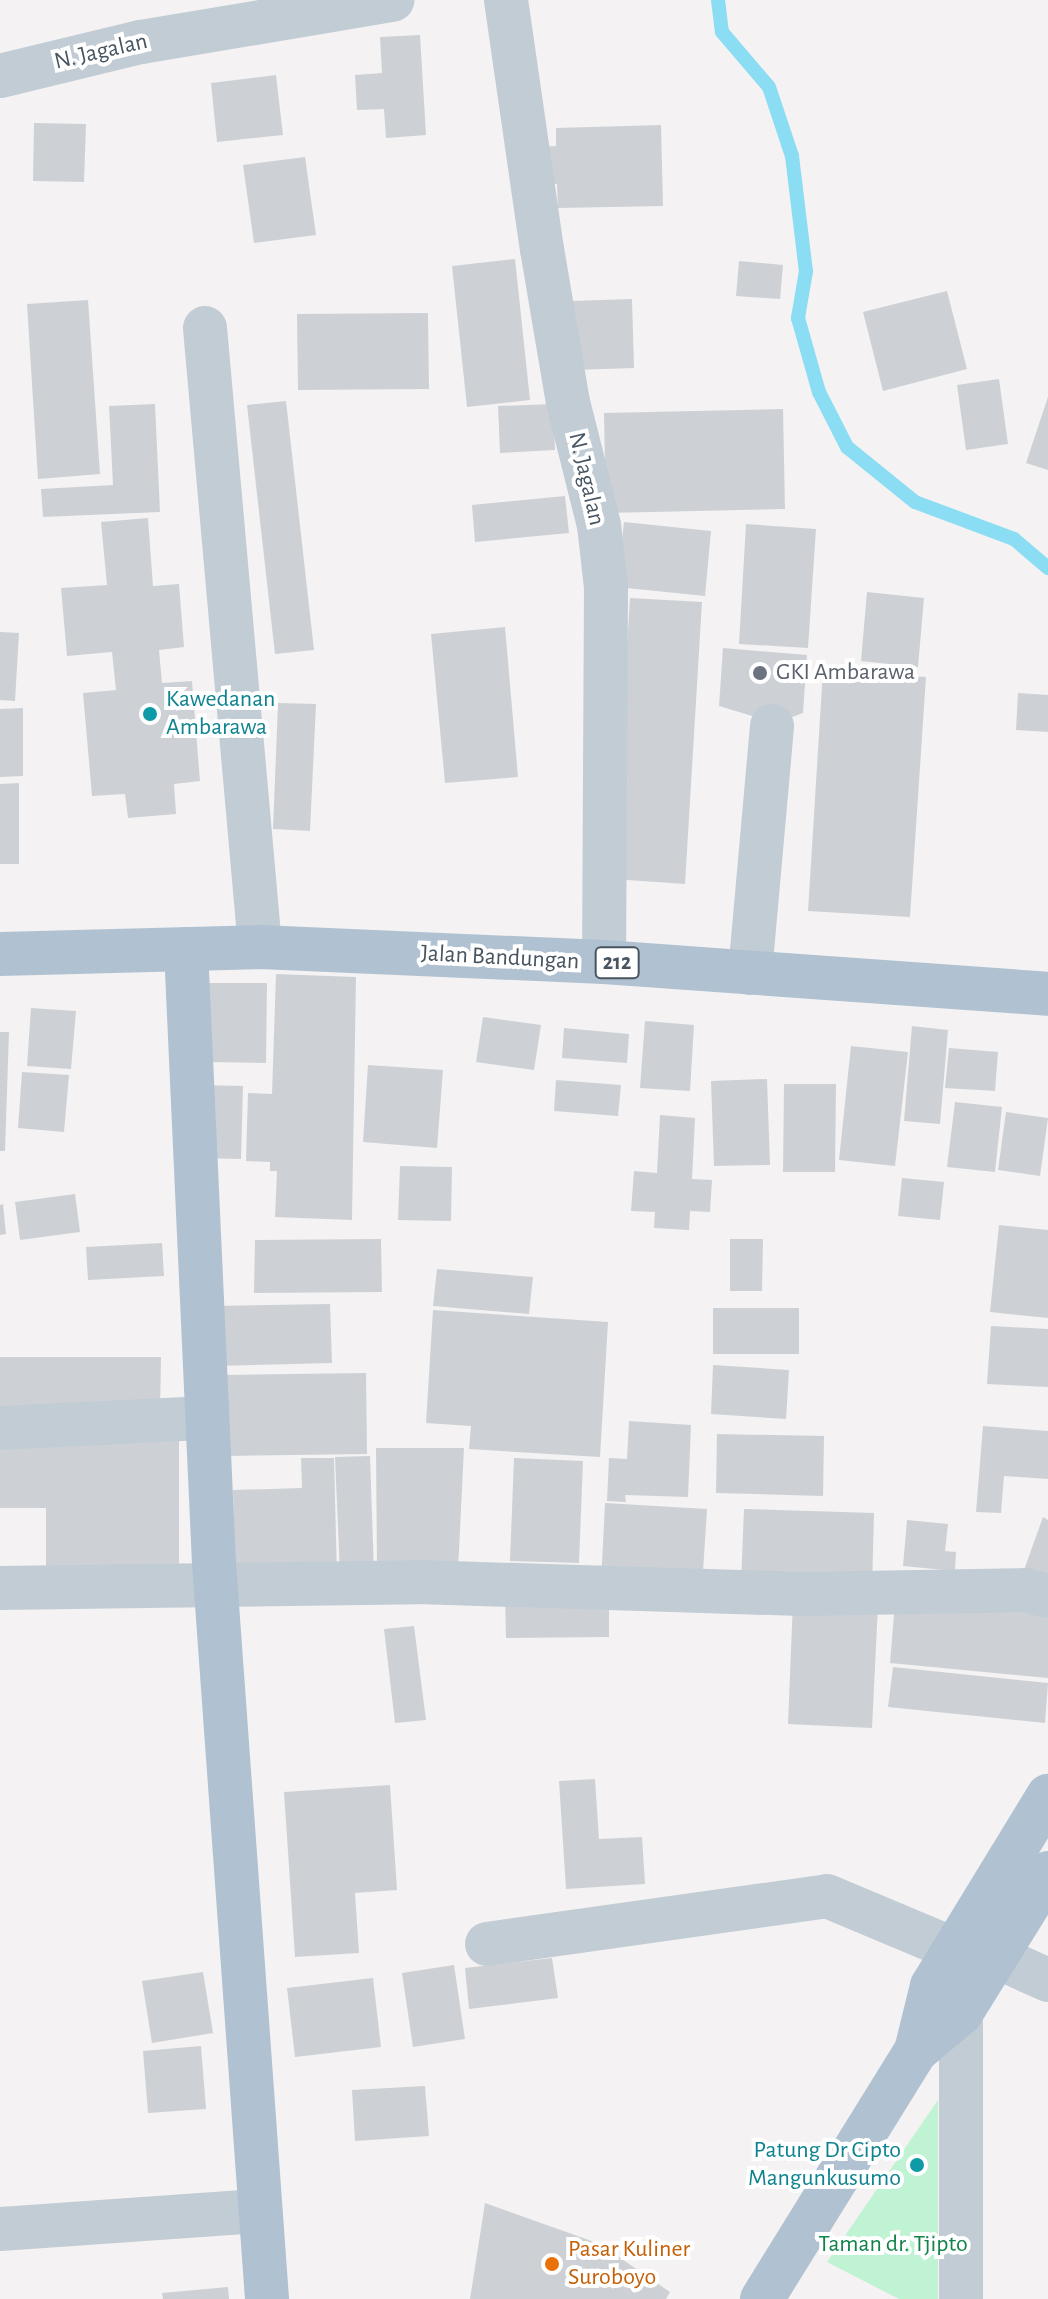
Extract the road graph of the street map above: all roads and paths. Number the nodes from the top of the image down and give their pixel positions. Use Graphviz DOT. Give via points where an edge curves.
graph roads {
  1 [pos="393,0"];
  2 [pos="506,0"];
  3 [pos="0,76"];
  4 [pos="205,328"];
  5 [pos="772,726"];
  6 [pos="260,947"];
  7 [pos="186,949"];
  8 [pos="0,954"];
  9 [pos="604,962"];
  10 [pos="750,973"];
  11 [pos="1048,994"];
  12 [pos="207,1418"];
  13 [pos="0,1428"];
  14 [pos="215,1583"];
  15 [pos="0,1588"];
  16 [pos="1048,1596"];
  17 [pos="1048,1796"];
  18 [pos="1048,1873"];
  19 [pos="487,1944"];
  20 [pos="953,1949"];
  21 [pos="997,1957"];
  22 [pos="1048,1980"];
  23 [pos="961,2013"];
  24 [pos="916,2051"];
  25 [pos="259,2211"];
  26 [pos="0,2229"];
  27 [pos="267,2299"];
  28 [pos="762,2299"];
  29 [pos="961,2299"];
  1 -- 3 [label="street, N. Jagalan" via="141,42"];
  2 -- 9 [label="street, N. Jagalan" via="547,280 568,402 599,525 606,587"];
  4 -- 6 [label="street"];
  5 -- 10 [label="street"];
  6 -- 7 [label="main road, Jalan Bandungan / 212"];
  6 -- 9 [label="main road, Jalan Bandungan / 212"];
  7 -- 8 [label="main road, Jalan Bandungan / 212"];
  7 -- 12 [label="main road"];
  9 -- 10 [label="main road, Jalan Bandungan / 212"];
  10 -- 11 [label="main road, Jalan Bandungan / 212"];
  12 -- 13 [label="street"];
  12 -- 14 [label="main road"];
  14 -- 15 [label="street"];
  14 -- 16 [label="street" via="418,1582 803,1594 1025,1590"];
  14 -- 25 [label="main road"];
  17 -- 20 [label="main road"];
  18 -- 21 [label="main road"];
  19 -- 20 [label="street" via="827,1896"];
  20 -- 24 [label="main road" via="932,1986"];
  21 -- 22 [label="street"];
  21 -- 23 [label="main road"];
  23 -- 24 [label="main road"];
  23 -- 29 [label="street"];
  24 -- 28 [label="main road"];
  25 -- 26 [label="street"];
  25 -- 27 [label="main road"];
}
